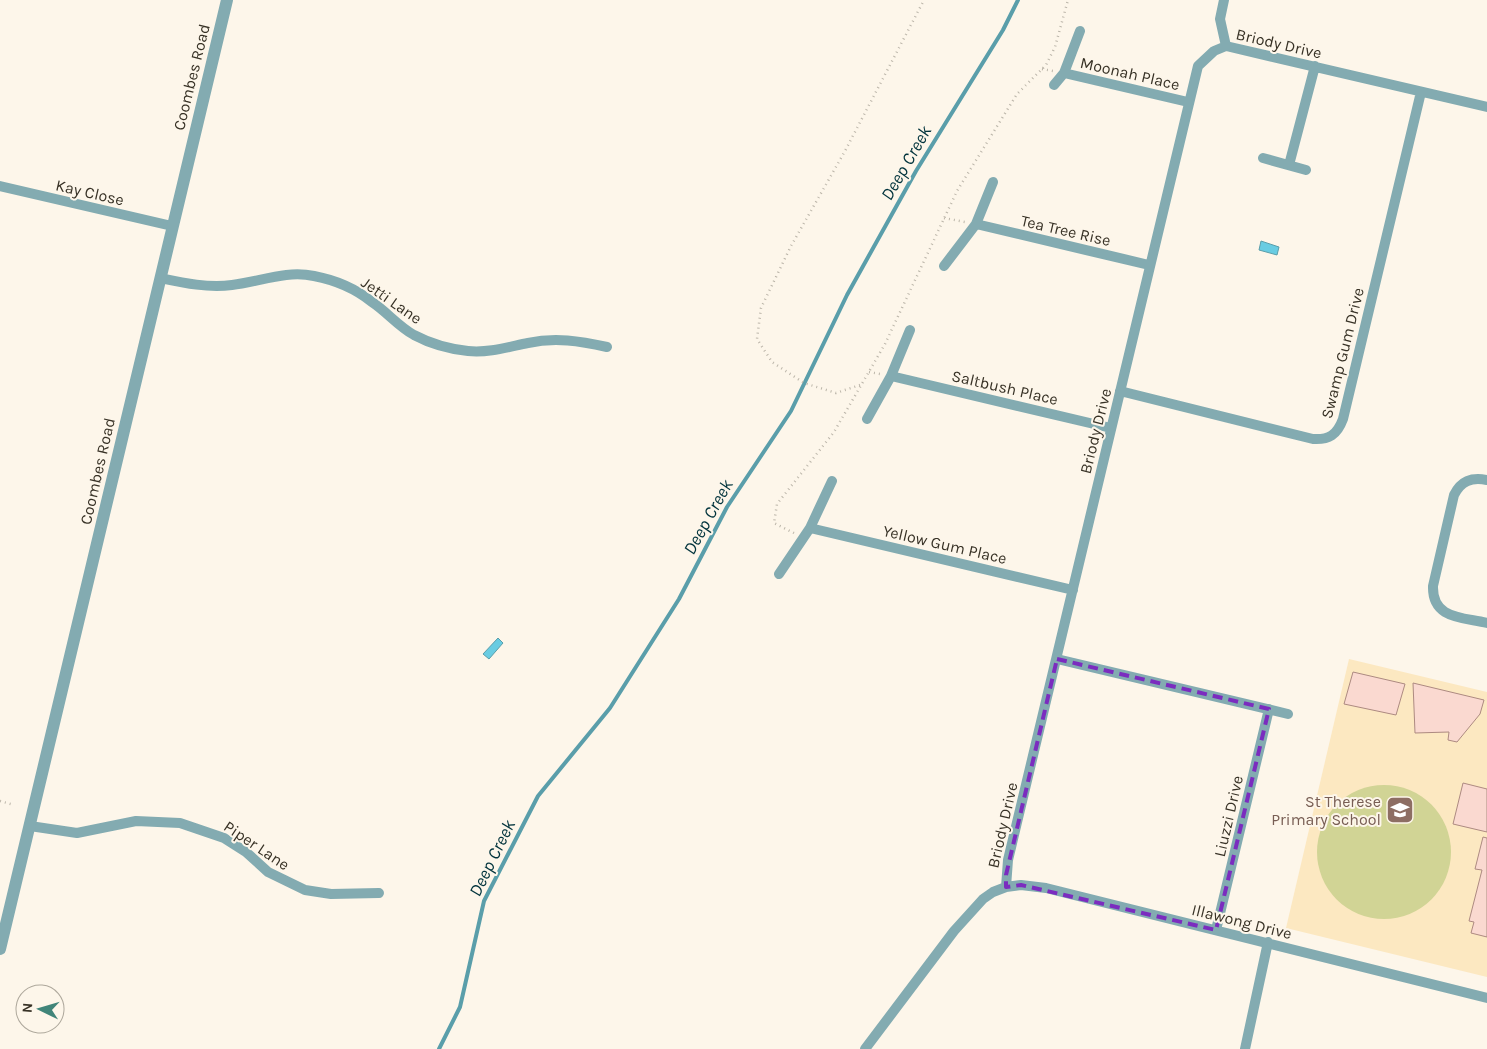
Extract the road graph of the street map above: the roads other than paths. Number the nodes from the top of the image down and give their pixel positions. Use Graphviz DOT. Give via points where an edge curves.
graph roads {
  1 [pos="227,0"];
  2 [pos="1224,0"];
  3 [pos="1080,31"];
  4 [pos="1226,46"];
  5 [pos="1315,66"];
  6 [pos="1064,73"];
  7 [pos="1054,85"];
  8 [pos="1421,92"];
  9 [pos="1188,102"];
  10 [pos="1487,107"];
  11 [pos="1263,158"];
  12 [pos="1289,165"];
  13 [pos="1306,170"];
  14 [pos="993,182"];
  15 [pos="0,186"];
  16 [pos="976,224"];
  17 [pos="172,226"];
  18 [pos="1150,265"];
  19 [pos="944,266"];
  20 [pos="160,278"];
  21 [pos="910,330"];
  22 [pos="607,346"];
  23 [pos="891,376"];
  24 [pos="1120,391"];
  25 [pos="867,419"];
  26 [pos="1111,428"];
  27 [pos="1487,480"];
  28 [pos="832,481"];
  29 [pos="810,528"];
  30 [pos="779,574"];
  31 [pos="1073,590"];
  32 [pos="1487,623"];
  33 [pos="1057,659"];
  34 [pos="1268,709"];
  35 [pos="1288,714"];
  36 [pos="30,826"];
  37 [pos="1006,887"];
  38 [pos="379,893"];
  39 [pos="1216,930"];
  40 [pos="1268,942"];
  41 [pos="0,949"];
  42 [pos="1470,993"];
  43 [pos="1487,994"];
  44 [pos="1487,998"];
  45 [pos="865,1049"];
  46 [pos="1245,1049"];
  1 -- 17 [label="street, Coombes Road"];
  2 -- 4 [label="street" via="1220,19"];
  3 -- 6 [label="street, Moonah Place"];
  4 -- 5 [label="street, Briody Drive"];
  4 -- 9 [label="street, Briody Drive" via="1214,50 1198,66"];
  5 -- 8 [label="street, Briody Drive"];
  5 -- 12 [label="street"];
  6 -- 7 [label="street, Moonah Place"];
  6 -- 9 [label="street, Moonah Place"];
  8 -- 10 [label="street, Briody Drive"];
  8 -- 24 [label="street, Swamp Gum Drive" via="1343,419 1335,434 1322,440 1312,439"];
  9 -- 18 [label="street, Briody Drive"];
  11 -- 12 [label="street"];
  12 -- 13 [label="street"];
  14 -- 16 [label="street"];
  15 -- 17 [label="street, Kay Close"];
  16 -- 18 [label="street, Tea Tree Rise"];
  16 -- 19 [label="street"];
  17 -- 20 [label="street, Coombes Road"];
  18 -- 24 [label="street, Briody Drive"];
  20 -- 22 [label="street, Jetti Lane" via="216,286 282,274 313,276 346,286 427,341 456,349 486,351 562,339"];
  20 -- 36 [label="street, Coombes Road"];
  21 -- 23 [label="street"];
  23 -- 25 [label="street"];
  23 -- 26 [label="street, Saltbush Place"];
  24 -- 26 [label="street, Briody Drive"];
  26 -- 31 [label="street, Briody Drive"];
  27 -- 32 [label="street" via="1465,482 1454,495 1433,596 1436,606 1445,613"];
  28 -- 29 [label="street"];
  29 -- 30 [label="street"];
  29 -- 31 [label="street, Yellow Gum Place"];
  31 -- 33 [label="street, Briody Drive"];
  33 -- 34 [label="street"];
  33 -- 37 [label="street, Briody Drive" via="1008,860"];
  34 -- 35 [label="street"];
  34 -- 39 [label="street, Liuzzi Drive"];
  36 -- 38 [label="street, Piper Lane" via="77,833 136,821 180,823 224,838 268,872 305,890 331,894"];
  36 -- 41 [label="street, Coombes Road"];
  37 -- 39 [label="street, Illawong Drive" via="1046,888"];
  37 -- 45 [label="street, Briody Drive" via="993,892 968,914"];
  39 -- 40 [label="street, Illawong Drive"];
  40 -- 42 [label="street, Illawong Drive"];
  40 -- 46 [label="street"];
  42 -- 43 [label="street, Illawong Drive"];
  42 -- 44 [label="street, Illawong Drive"];
}
